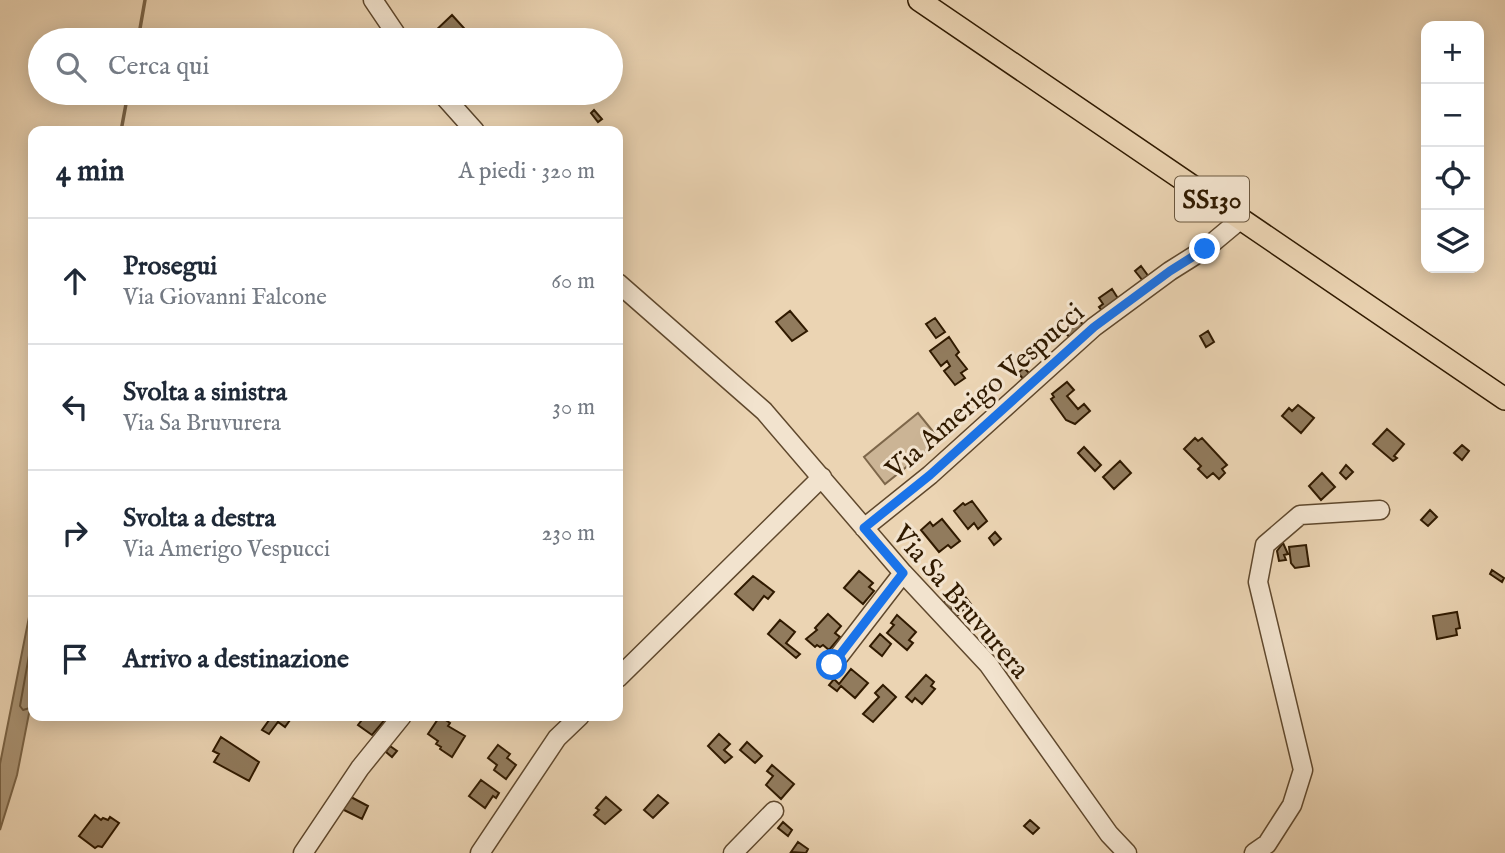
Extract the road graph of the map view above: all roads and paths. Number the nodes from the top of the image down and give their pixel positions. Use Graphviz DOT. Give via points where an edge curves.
graph roads {
  1 [pos="373,0"];
  2 [pos="919,0"];
  3 [pos="944,0"];
  4 [pos="392,28"];
  5 [pos="452,105"];
  6 [pos="471,126"];
  7 [pos="1241,219"];
  8 [pos="623,287"];
  9 [pos="1505,382"];
  10 [pos="1505,399"];
  11 [pos="822,477"];
  12 [pos="1380,510"];
  13 [pos="864,528"];
  14 [pos="903,573"];
  15 [pos="832,665"];
  16 [pos="623,673"];
  17 [pos="398,721"];
  18 [pos="575,721"];
  19 [pos="774,811"];
  20 [pos="303,853"];
  21 [pos="480,853"];
  22 [pos="733,853"];
  23 [pos="1127,853"];
  24 [pos="1254,853"];
  1 -- 4 [label="street"];
  2 -- 7 [label="main road, SS130"];
  3 -- 9 [label="main road, SS130"];
  5 -- 6 [label="street"];
  7 -- 10 [label="main road, SS130"];
  7 -- 13 [label="street, Via Amerigo Vespucci" via="1094,327 930,475"];
  8 -- 11 [label="street, Via Sa Bruvurera" via="764,411"];
  11 -- 13 [label="street, Via Sa Bruvurera"];
  11 -- 16 [label="street"];
  12 -- 24 [label="street" via="1300,515 1265,545 1258,582 1303,771 1292,806 1267,844"];
  13 -- 14 [label="street, Via Sa Bruvurera"];
  14 -- 15 [label="street"];
  14 -- 23 [label="street, Via Sa Bruvurera" via="988,664 1108,834"];
  17 -- 20 [label="street"];
  18 -- 21 [label="street" via="557,738"];
  19 -- 22 [label="street"];
}
